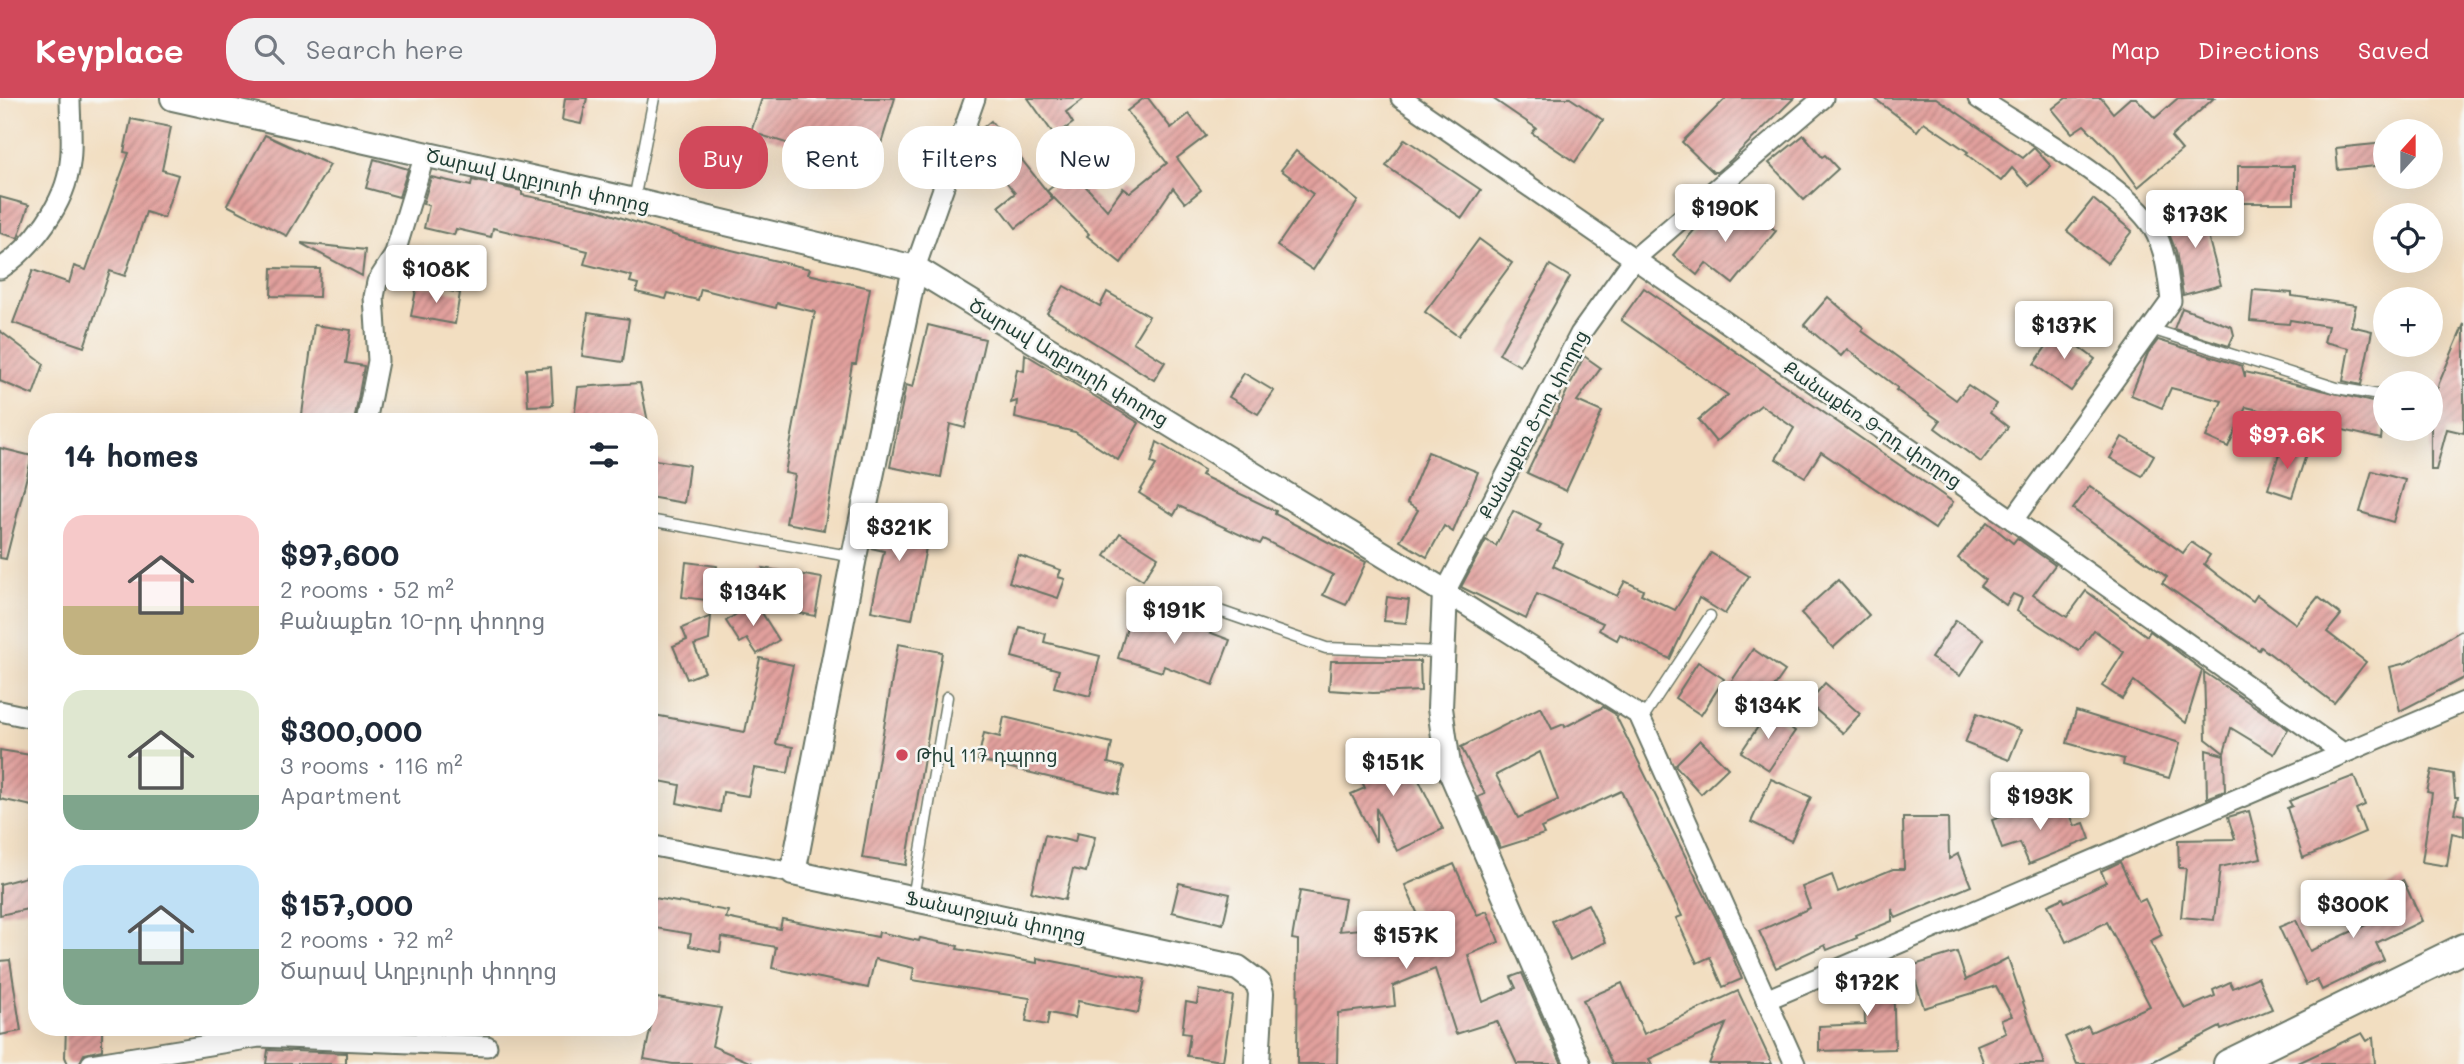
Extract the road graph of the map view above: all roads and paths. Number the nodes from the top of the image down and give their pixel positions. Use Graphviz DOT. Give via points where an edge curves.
graph roads {
  1 [pos="70,98"];
  2 [pos="173,98"];
  3 [pos="654,98"];
  4 [pos="975,98"];
  5 [pos="1401,98"];
  6 [pos="1823,98"];
  7 [pos="1978,98"];
  8 [pos="425,154"];
  9 [pos="634,201"];
  10 [pos="1633,260"];
  11 [pos="915,268"];
  12 [pos="0,269"];
  13 [pos="2151,329"];
  14 [pos="2373,394"];
  15 [pos="368,413"];
  16 [pos="2013,520"];
  17 [pos="658,522"];
  18 [pos="854,557"];
  19 [pos="1446,592"];
  20 [pos="1149,603"];
  21 [pos="1710,616"];
  22 [pos="1441,652"];
  23 [pos="947,697"];
  24 [pos="2464,702"];
  25 [pos="0,711"];
  26 [pos="28,717"];
  27 [pos="1641,719"];
  28 [pos="2343,753"];
  29 [pos="658,847"];
  30 [pos="793,873"];
  31 [pos="912,898"];
  32 [pos="2464,948"];
  33 [pos="1766,1000"];
  34 [pos="239,1036"];
  35 [pos="325,1036"];
  36 [pos="487,1046"];
  37 [pos="91,1064"];
  38 [pos="1257,1064"];
  39 [pos="1578,1064"];
  40 [pos="1796,1064"];
  41 [pos="2228,1064"];
  1 -- 12 [label="street" via="71,165 52,212 34,240"];
  2 -- 8 [label="street, Ծարավ Աղբյուրի փողոց"];
  3 -- 9 [label="lane"];
  4 -- 11 [label="street"];
  5 -- 10 [label="street, Քանաքեռ 9-րդ փողոց"];
  6 -- 10 [label="street, Քանաքեռ 8-րդ փողոց"];
  7 -- 13 [label="street" via="2132,203 2153,228 2165,260 2171,300"];
  8 -- 9 [label="street, Ծարավ Աղբյուրի փողոց"];
  8 -- 15 [label="street" via="394,256 377,282 378,361"];
  9 -- 11 [label="street, Ծարավ Աղբյուրի փողոց"];
  10 -- 16 [label="street, Քանաքեռ 9-րդ փողոց"];
  10 -- 19 [label="street, Քանաքեռ 8-րդ փողոց" via="1580,334"];
  11 -- 18 [label="street"];
  11 -- 19 [label="street, Ծարավ Աղբյուրի փողոց"];
  13 -- 14 [label="lane" via="2337,388"];
  13 -- 16 [label="street"];
  16 -- 28 [label="street, Քանաքեռ 9-րդ փողոց"];
  17 -- 18 [label="lane"];
  18 -- 30 [label="street"];
  19 -- 22 [label="street"];
  19 -- 27 [label="street"];
  20 -- 22 [label="lane" via="1188,600 1326,648"];
  21 -- 27 [label="lane"];
  22 -- 39 [label="street" via="1440,708 1448,765"];
  23 -- 31 [label="lane"];
  24 -- 28 [label="street"];
  25 -- 26 [label="street"];
  27 -- 33 [label="street"];
  28 -- 33 [label="street"];
  29 -- 30 [label="street, Ֆանարջյան փողոց"];
  30 -- 31 [label="street, Ֆանարջյան փողոց"];
  31 -- 38 [label="street, Ֆանարջյան փողոց" via="1238,968 1258,983 1261,993"];
  32 -- 41 [label="main road"];
  33 -- 40 [label="street"];
  34 -- 37 [label="street"];
  35 -- 36 [label="street"];
}
